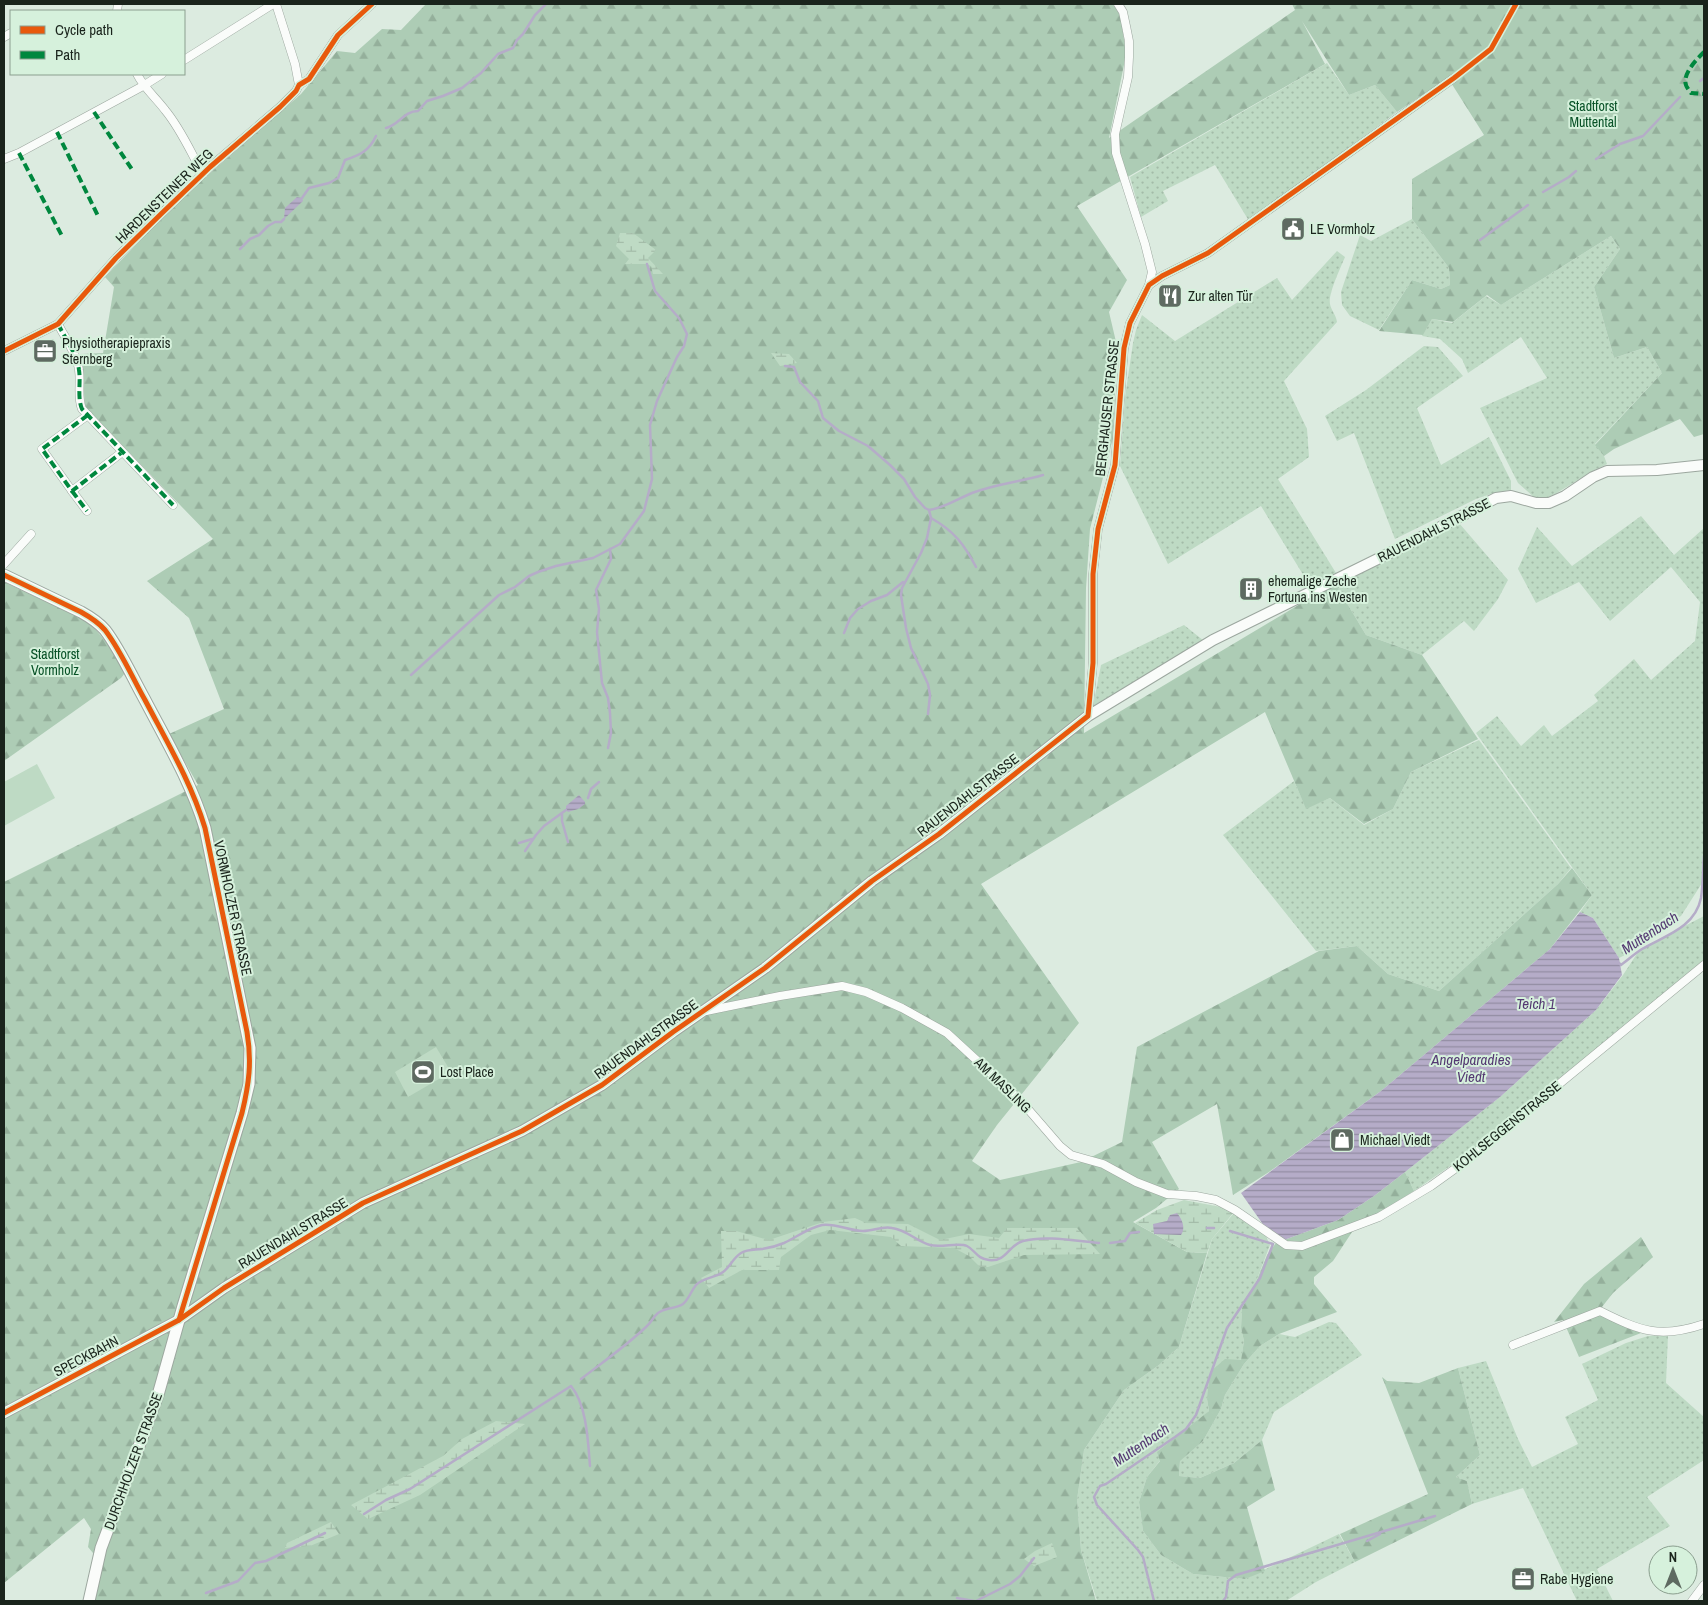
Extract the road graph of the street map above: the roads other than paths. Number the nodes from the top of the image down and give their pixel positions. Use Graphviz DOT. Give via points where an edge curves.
graph roads {
  1 [pos="275,4"];
  2 [pos="372,4"];
  3 [pos="1118,4"];
  4 [pos="185,59"];
  5 [pos="138,75"];
  6 [pos="160,75"];
  7 [pos="1454,78"];
  8 [pos="299,85"];
  9 [pos="143,86"];
  10 [pos="4,159"];
  11 [pos="202,174"];
  12 [pos="1150,285"];
  13 [pos="58,324"];
  14 [pos="4,351"];
  15 [pos="88,415"];
  16 [pos="122,453"];
  17 [pos="1704,465"];
  18 [pos="72,491"];
  19 [pos="173,506"];
  20 [pos="87,511"];
  21 [pos="31,534"];
  22 [pos="4,564"];
  23 [pos="4,575"];
  24 [pos="1088,716"];
  25 [pos="1704,964"];
  26 [pos="702,1012"];
  27 [pos="1286,1244"];
  28 [pos="179,1320"];
  29 [pos="1704,1324"];
  30 [pos="1513,1345"];
  31 [pos="4,1413"];
  32 [pos="1704,1585"];
  33 [pos="89,1601"];
  34 [pos="1692,1601"];
  1 -- 4 [label="street"];
  1 -- 8 [label="street"];
  2 -- 8 [label="street, HARDENSTEINER WEG" via="342,31 308,79"];
  3 -- 12 [label="street, BERGHAUSER STRASSE" via="1126,26 1129,57 1128,78 1115,134 1116,153 1149,260 1152,272"];
  5 -- 9 [label="street"];
  6 -- 9 [label="street"];
  7 -- 12 [label="street" via="1208,252"];
  8 -- 11 [label="street, HARDENSTEINER WEG" via="280,107"];
  9 -- 10 [label="street"];
  9 -- 11 [label="street" via="179,130"];
  11 -- 13 [label="street, HARDENSTEINER WEG" via="116,258"];
  12 -- 24 [label="street, BERGHAUSER STRASSE" via="1130,324 1124,348 1115,465 1098,529 1093,574 1093,663"];
  13 -- 14 [label="street, HARDENSTEINER WEG"];
  13 -- 15 [label="street" via="78,363 80,404"];
  15 -- 16 [label="street"];
  15 -- 18 [label="street" via="42,449"];
  16 -- 18 [label="street"];
  16 -- 19 [label="street"];
  17 -- 24 [label="street, RAUENDAHLSTRASSE" via="1610,470 1549,503 1511,496 1488,501 1213,640"];
  18 -- 20 [label="street"];
  21 -- 22 [label="street"];
  23 -- 28 [label="main road, VORMHOLZER STRASSE" via="81,612 106,631 182,770 198,803 205,828 250,1048 249,1084"];
  24 -- 26 [label="street, RAUENDAHLSTRASSE" via="939,834 872,881 764,968"];
  25 -- 27 [label="street, KOHLSEGGENSTRASSE" via="1431,1186 1379,1217 1302,1246"];
  26 -- 27 [label="street, AM MASLING" via="842,986 866,992 947,1033 1022,1100 1071,1155 1103,1164 1167,1194 1216,1200"];
  26 -- 28 [label="street, RAUENDAHLSTRASSE" via="602,1085 560,1111 364,1203 224,1288"];
  28 -- 31 [label="street, SPECKBAHN"];
  28 -- 33 [label="main road, DURCHHOLZER STRASSE" via="158,1396 102,1548"];
  29 -- 30 [label="street" via="1668,1333 1653,1332 1600,1311"];
  32 -- 34 [label="street"];
}
